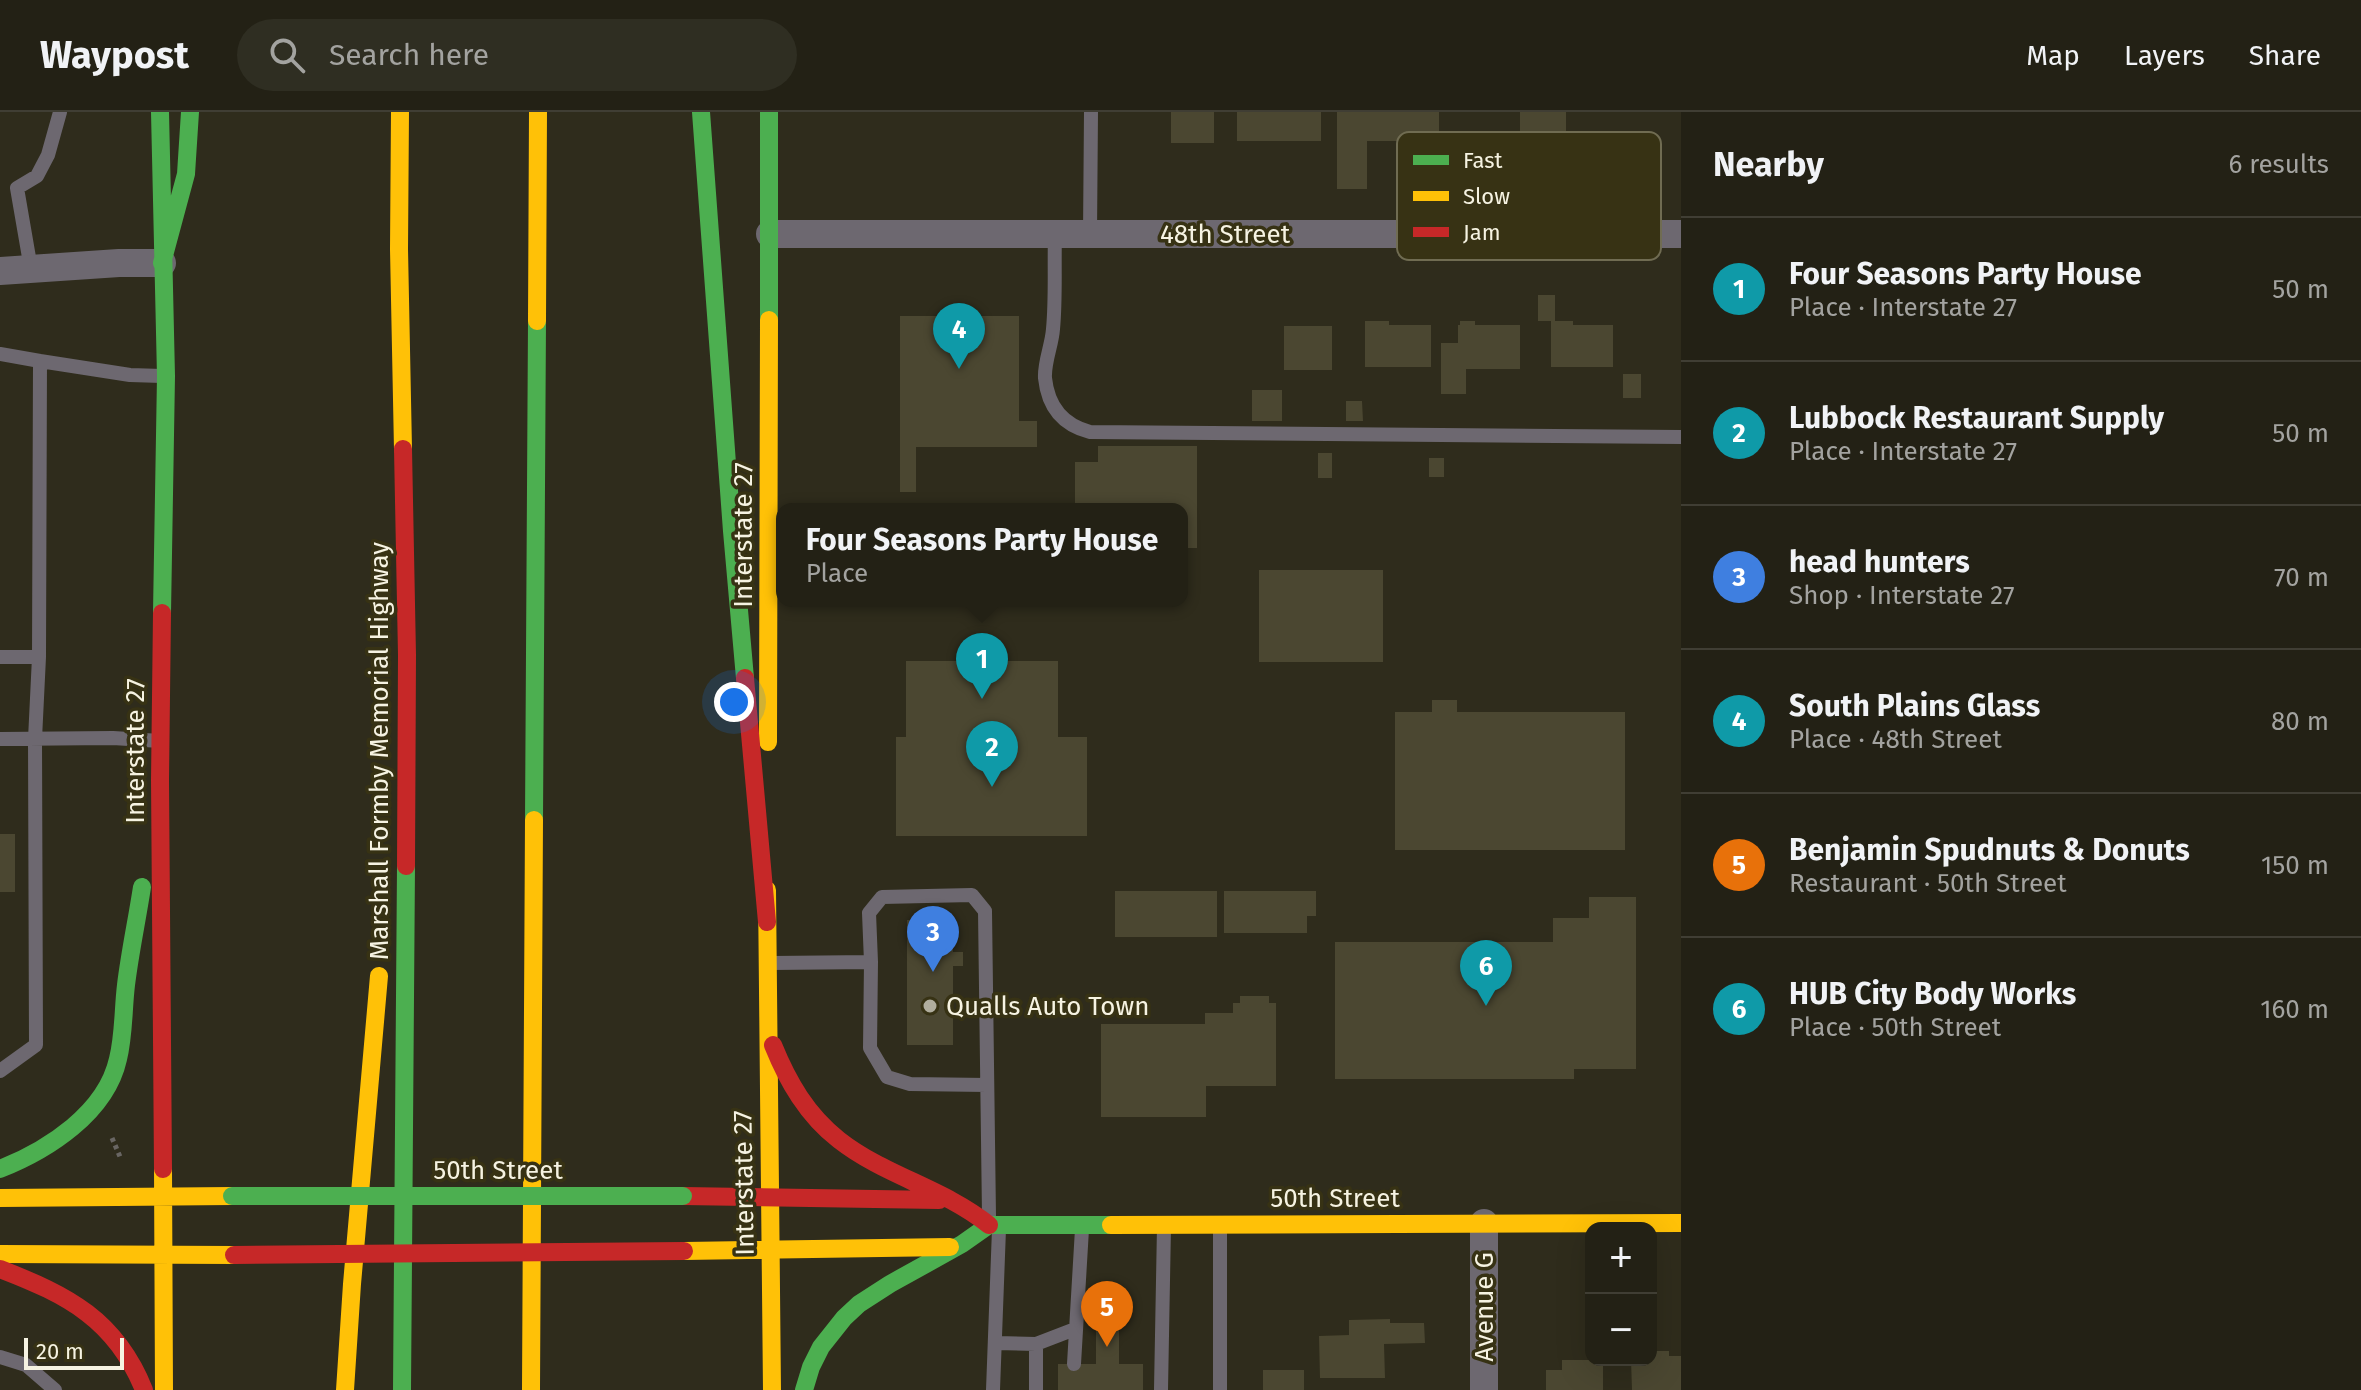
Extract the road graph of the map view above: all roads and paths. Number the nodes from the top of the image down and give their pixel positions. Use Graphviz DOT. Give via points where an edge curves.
graph roads {
  1 [pos="60,112"];
  2 [pos="160,112"];
  3 [pos="190,112"];
  4 [pos="400,112"];
  5 [pos="538,112"];
  6 [pos="701,112"];
  7 [pos="769,112"];
  8 [pos="1091,112"];
  9 [pos="17,188"];
  10 [pos="0,189"];
  11 [pos="770,234"];
  12 [pos="1055,234"];
  13 [pos="1090,234"];
  14 [pos="1397,234"];
  15 [pos="162,263"];
  16 [pos="31,269"];
  17 [pos="0,271"];
  18 [pos="0,354"];
  19 [pos="40,361"];
  20 [pos="166,376"];
  21 [pos="1681,437"];
  22 [pos="407,655"];
  23 [pos="0,657"];
  24 [pos="39,657"];
  25 [pos="0,739"];
  26 [pos="35,739"];
  27 [pos="160,741"];
  28 [pos="160,780"];
  29 [pos="388,875"];
  30 [pos="767,922"];
  31 [pos="381,953"];
  32 [pos="871,962"];
  33 [pos="768,963"];
  34 [pos="768,1034"];
  35 [pos="0,1071"];
  36 [pos="987,1085"];
  37 [pos="109,1130"];
  38 [pos="121,1159"];
  39 [pos="0,1169"];
  40 [pos="164,1196"];
  41 [pos="769,1196"];
  42 [pos="0,1198"];
  43 [pos="955,1200"];
  44 [pos="1484,1223"];
  45 [pos="1681,1223"];
  46 [pos="994,1225"];
  47 [pos="1083,1225"];
  48 [pos="1220,1225"];
  49 [pos="1164,1226"];
  50 [pos="958,1247"];
  51 [pos="771,1251"];
  52 [pos="0,1254"];
  53 [pos="163,1256"];
  54 [pos="0,1269"];
  55 [pos="1075,1329"];
  56 [pos="996,1343"];
  57 [pos="1036,1344"];
  58 [pos="0,1357"];
  59 [pos="1074,1364"];
  60 [pos="52,1388"];
  61 [pos="144,1390"];
  62 [pos="164,1390"];
  63 [pos="345,1390"];
  64 [pos="402,1390"];
  65 [pos="531,1390"];
  66 [pos="772,1390"];
  67 [pos="804,1390"];
  68 [pos="993,1390"];
  69 [pos="1036,1390"];
  70 [pos="1161,1390"];
  71 [pos="1220,1390"];
  72 [pos="1484,1390"];
  1 -- 9 [label="lane" via="37,176"];
  2 -- 15 [label="main road, Interstate 27"];
  3 -- 15 [label="main road" via="186,174"];
  4 -- 22 [label="main road, Marshall Formby Memorial Highway"];
  5 -- 65 [label="main road"];
  6 -- 30 [label="main road"];
  7 -- 11 [label="main road, Interstate 27"];
  8 -- 13 [label="lane"];
  9 -- 10 [label="lane"];
  9 -- 16 [label="lane"];
  11 -- 12 [label="street, 48th Street"];
  11 -- 30 [label="main road, Interstate 27"];
  12 -- 13 [label="street, 48th Street"];
  12 -- 21 [label="lane" via="1053,330 1045,378 1058,414 1073,427 1090,432"];
  13 -- 14 [label="street, 48th Street"];
  15 -- 16 [label="street"];
  15 -- 20 [label="main road, Interstate 27"];
  16 -- 17 [label="street"];
  18 -- 19 [label="lane"];
  19 -- 20 [label="lane"];
  19 -- 24 [label="lane"];
  20 -- 27 [label="main road, Interstate 27"];
  22 -- 29 [label="main road"];
  22 -- 64 [label="main road, Marshall Formby Memorial Highway"];
  23 -- 24 [label="lane"];
  24 -- 26 [label="lane"];
  25 -- 26 [label="lane"];
  26 -- 27 [label="lane"];
  26 -- 35 [label="lane" via="36,1045"];
  27 -- 28 [label="main road, Interstate 27"];
  28 -- 39 [label="main road" via="111,1081 80,1121 38,1151"];
  28 -- 40 [label="main road, Interstate 27"];
  30 -- 33 [label="main road, Interstate 27"];
  31 -- 63 [label="main road"];
  32 -- 33 [label="lane"];
  32 -- 36 [label="lane" via="870,1048 887,1077 910,1084"];
  32 -- 36 [label="lane" via="869,913 882,897 972,895 985,911"];
  33 -- 34 [label="main road, Interstate 27"];
  34 -- 41 [label="main road, Interstate 27"];
  34 -- 43 [label="main road" via="795,1090 823,1127 874,1162"];
  36 -- 46 [label="lane"];
  37 -- 38 [label="path"];
  40 -- 41 [label="main road, 50th Street, bridge"];
  40 -- 42 [label="main road, 50th Street"];
  40 -- 53 [label="main road, Interstate 27"];
  41 -- 43 [label="main road, 50th Street"];
  41 -- 51 [label="main road, Interstate 27"];
  43 -- 46 [label="main road"];
  44 -- 45 [label="main road, 50th Street"];
  44 -- 48 [label="main road, 50th Street"];
  44 -- 72 [label="street, Avenue G"];
  46 -- 47 [label="main road, 50th Street"];
  46 -- 50 [label="main road"];
  46 -- 56 [label="lane"];
  47 -- 49 [label="main road, 50th Street"];
  47 -- 55 [label="lane"];
  48 -- 49 [label="main road, 50th Street"];
  48 -- 71 [label="lane"];
  49 -- 70 [label="lane"];
  50 -- 51 [label="main road"];
  50 -- 67 [label="main road" via="901,1276 849,1312 815,1357"];
  51 -- 53 [label="main road, bridge"];
  51 -- 66 [label="main road, Interstate 27"];
  52 -- 53 [label="main road"];
  53 -- 62 [label="main road, Interstate 27"];
  54 -- 61 [label="main road" via="67,1297 98,1320 123,1349"];
  55 -- 57 [label="lane"];
  55 -- 59 [label="lane"];
  56 -- 57 [label="lane"];
  56 -- 68 [label="lane"];
  57 -- 69 [label="lane"];
  58 -- 60 [label="lane" via="26,1365"];
}
